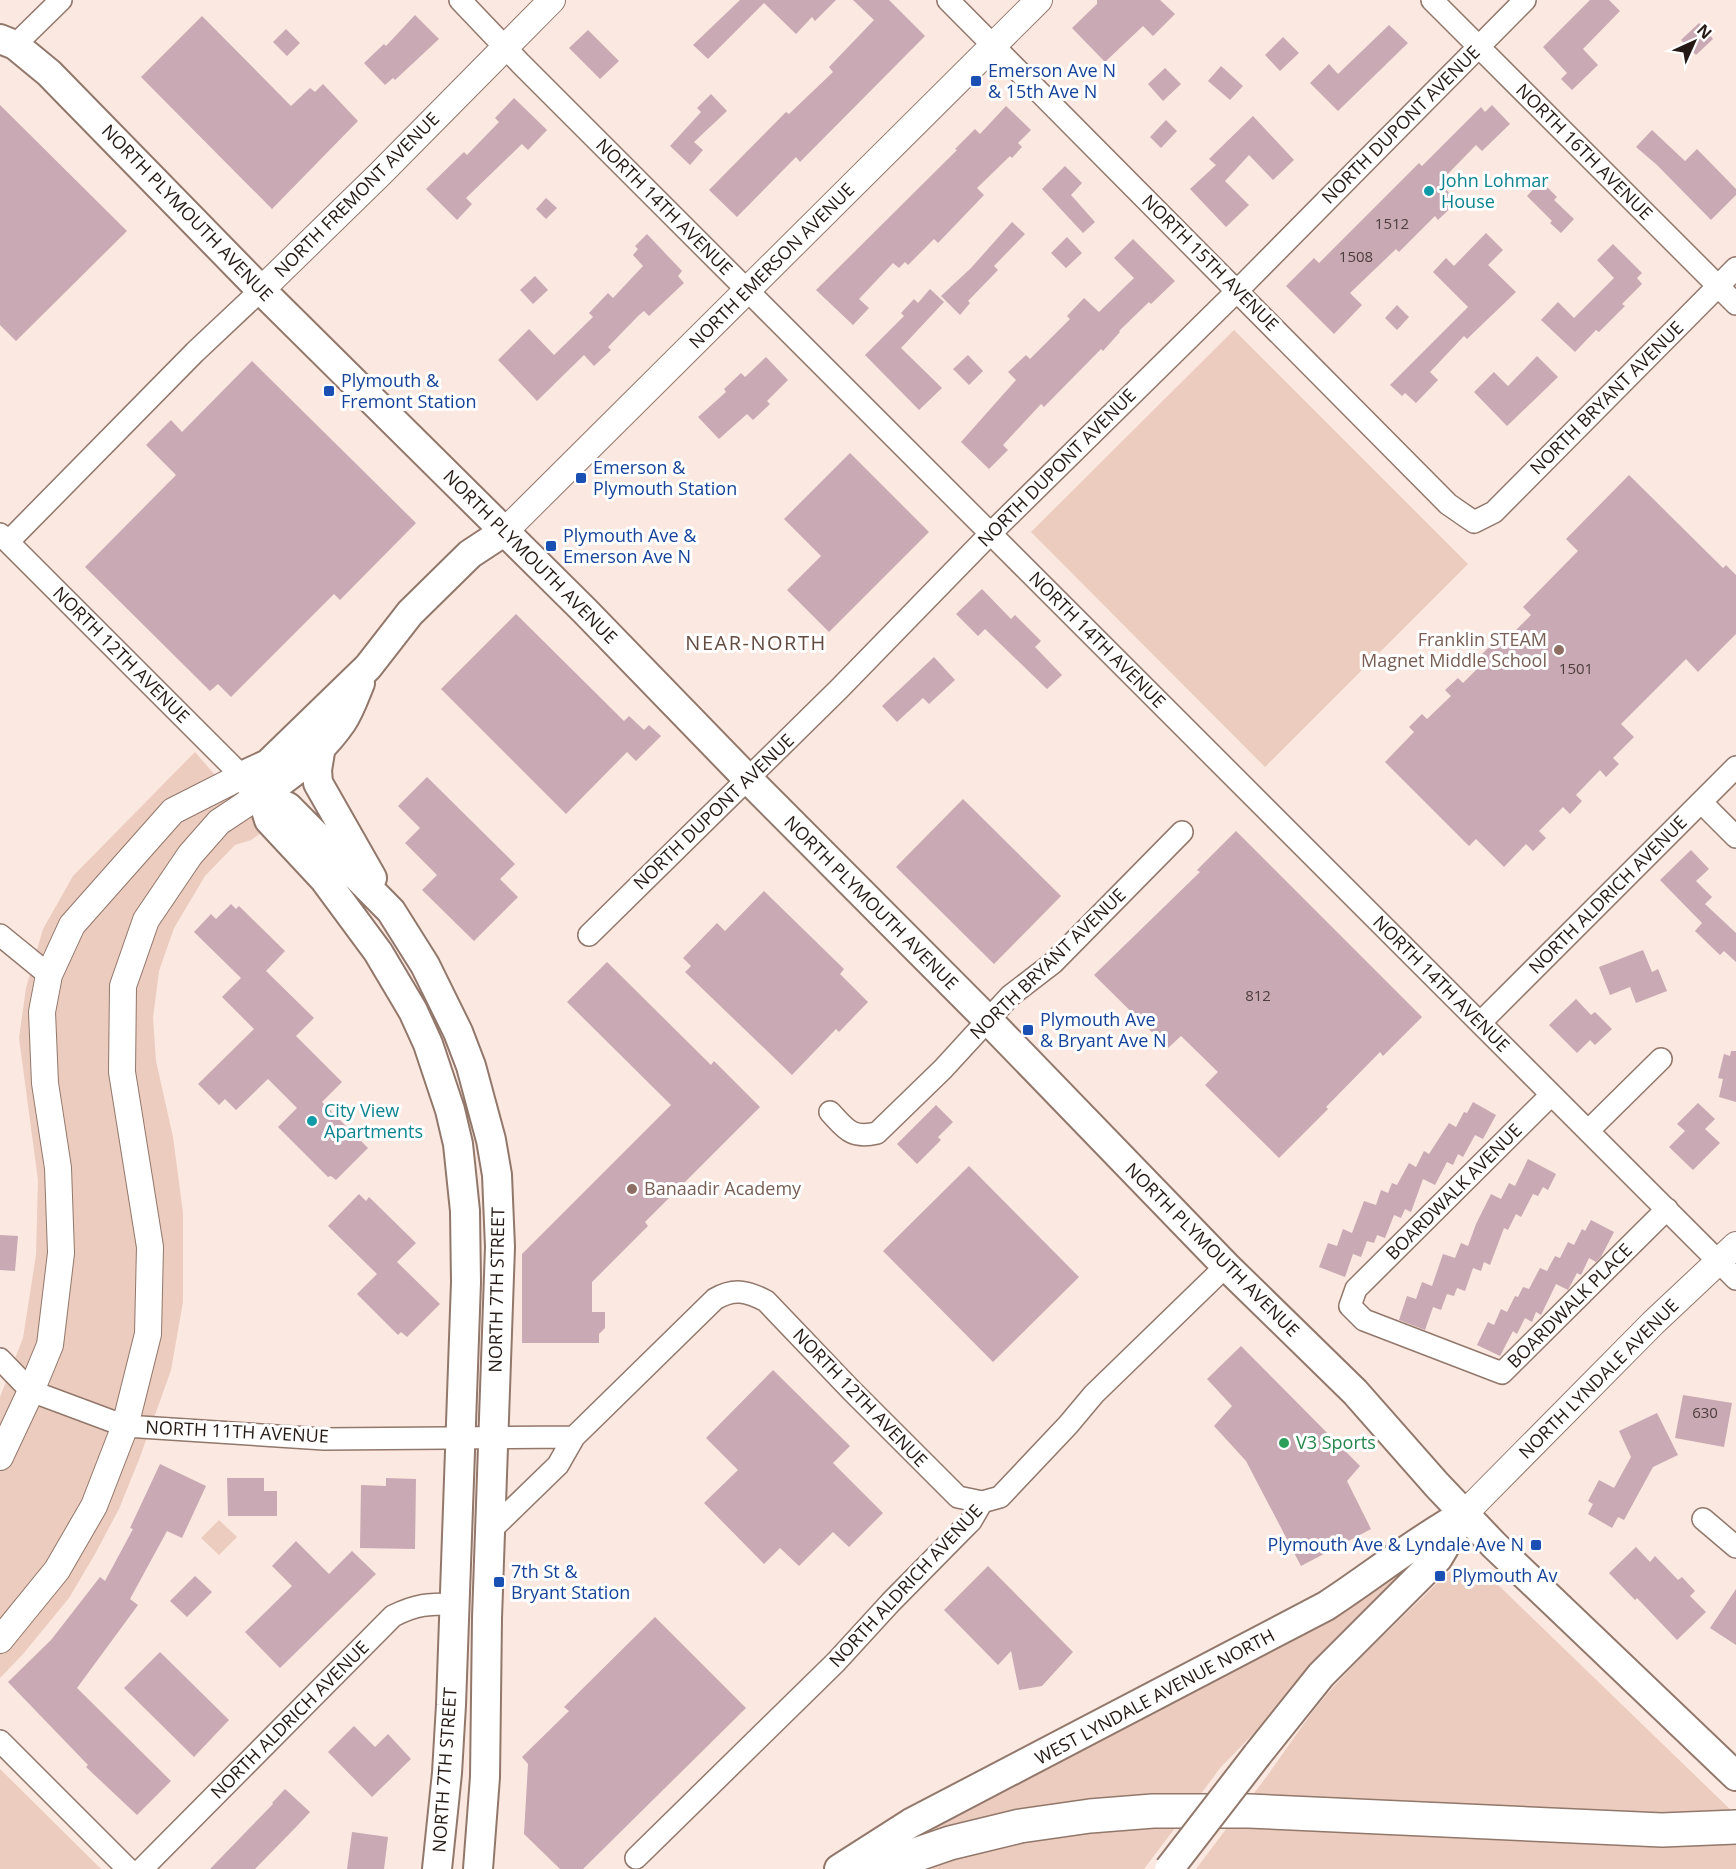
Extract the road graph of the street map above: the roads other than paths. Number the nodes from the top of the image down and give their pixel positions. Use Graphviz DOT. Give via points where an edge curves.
graph roads {
  1 [pos="61,0"];
  2 [pos="460,0"];
  3 [pos="552,0"];
  4 [pos="948,0"];
  5 [pos="1039,0"];
  6 [pos="1432,0"];
  7 [pos="1525,0"];
  8 [pos="8,42"];
  9 [pos="993,45"];
  10 [pos="1479,46"];
  11 [pos="505,47"];
  12 [pos="1736,268"];
  13 [pos="1718,286"];
  14 [pos="261,290"];
  15 [pos="1238,290"];
  16 [pos="747,291"];
  17 [pos="1736,304"];
  18 [pos="1474,522"];
  19 [pos="505,531"];
  20 [pos="990,534"];
  21 [pos="4,538"];
  22 [pos="368,667"];
  23 [pos="321,746"];
  24 [pos="1736,767"];
  25 [pos="747,778"];
  26 [pos="251,785"];
  27 [pos="1701,802"];
  28 [pos="1182,831"];
  29 [pos="1736,837"];
  30 [pos="391,911"];
  31 [pos="0,935"];
  32 [pos="589,935"];
  33 [pos="49,975"];
  34 [pos="987,1019"];
  35 [pos="1480,1023"];
  36 [pos="1660,1059"];
  37 [pos="1551,1095"];
  38 [pos="830,1112"];
  39 [pos="1588,1131"];
  40 [pos="1666,1209"];
  41 [pos="1730,1262"];
  42 [pos="1226,1266"];
  43 [pos="1356,1289"];
  44 [pos="0,1359"];
  45 [pos="31,1391"];
  46 [pos="125,1426"];
  47 [pos="574,1437"];
  48 [pos="460,1438"];
  49 [pos="494,1439"];
  50 [pos="0,1457"];
  51 [pos="982,1502"];
  52 [pos="1464,1514"];
  53 [pos="1703,1519"];
  54 [pos="490,1532"];
  55 [pos="1736,1547"];
  56 [pos="454,1604"];
  57 [pos="0,1640"];
  58 [pos="0,1741"];
  59 [pos="1736,1776"];
  60 [pos="1736,1827"];
  61 [pos="636,1858"];
  62 [pos="128,1869"];
  63 [pos="142,1869"];
  64 [pos="437,1869"];
  65 [pos="478,1869"];
  66 [pos="839,1869"];
  67 [pos="874,1869"];
  68 [pos="1169,1869"];
  1 -- 8 [label="street"];
  2 -- 11 [label="street, NORTH 14TH AVENUE"];
  3 -- 11 [label="street, NORTH FREMONT AVENUE"];
  4 -- 9 [label="street, NORTH 15TH AVENUE"];
  5 -- 9 [label="street, NORTH EMERSON AVENUE"];
  6 -- 10 [label="street, NORTH 16TH AVENUE"];
  7 -- 10 [label="street, NORTH DUPONT AVENUE"];
  8 -- 14 [label="main road, NORTH PLYMOUTH AVENUE" via="49,73"];
  9 -- 15 [label="street, NORTH 15TH AVENUE"];
  9 -- 16 [label="street, NORTH EMERSON AVENUE"];
  10 -- 13 [label="street, NORTH 16TH AVENUE"];
  10 -- 15 [label="street, NORTH DUPONT AVENUE"];
  11 -- 14 [label="street, NORTH FREMONT AVENUE"];
  11 -- 16 [label="street, NORTH 14TH AVENUE"];
  12 -- 13 [label="street, NORTH BRYANT AVENUE"];
  13 -- 17 [label="street, NORTH 16TH AVENUE"];
  13 -- 18 [label="street, NORTH BRYANT AVENUE" via="1494,512"];
  14 -- 19 [label="main road, NORTH PLYMOUTH AVENUE"];
  14 -- 21 [label="street, NORTH FREMONT AVENUE"];
  15 -- 18 [label="street, NORTH 15TH AVENUE" via="1448,504"];
  15 -- 20 [label="street, NORTH DUPONT AVENUE"];
  16 -- 19 [label="street, NORTH EMERSON AVENUE"];
  16 -- 20 [label="street, NORTH 14TH AVENUE"];
  19 -- 22 [label="main road" via="470,554 410,613"];
  19 -- 25 [label="main road, NORTH PLYMOUTH AVENUE"];
  20 -- 25 [label="street, NORTH DUPONT AVENUE"];
  20 -- 35 [label="street, NORTH 14TH AVENUE"];
  21 -- 26 [label="street, NORTH 12TH AVENUE"];
  22 -- 23 [label="main road" via="343,721"];
  22 -- 26 [label="main road"];
  23 -- 26 [label="main road" via="284,781"];
  23 -- 30 [label="main road" via="318,783"];
  24 -- 27 [label="street, NORTH ALDRICH AVENUE"];
  25 -- 32 [label="street, NORTH DUPONT AVENUE"];
  25 -- 34 [label="main road, NORTH PLYMOUTH AVENUE"];
  26 -- 30 [label="main road, NORTH 7TH STREET" via="288,807"];
  26 -- 33 [label="street" via="173,811 72,925"];
  26 -- 46 [label="street" via="190,855 146,920 123,986 122,1072 150,1247 148,1334"];
  26 -- 48 [label="main road, NORTH 7TH STREET" via="269,820 324,879 397,982 428,1044 442,1084 458,1144 465,1211"];
  27 -- 29 [label="street"];
  27 -- 35 [label="street, NORTH ALDRICH AVENUE"];
  28 -- 34 [label="street, NORTH BRYANT AVENUE" via="1053,963"];
  30 -- 49 [label="main road, NORTH 7TH STREET" via="425,965 458,1032 491,1140 497,1175 500,1247"];
  31 -- 33 [label="street"];
  33 -- 45 [label="street" via="42,1012 45,1083 58,1168 60,1253 50,1345"];
  34 -- 38 [label="street, NORTH BRYANT AVENUE" via="943,1069 876,1133 862,1136 848,1131"];
  34 -- 42 [label="main road, NORTH PLYMOUTH AVENUE"];
  35 -- 37 [label="street, NORTH 14TH AVENUE"];
  36 -- 39 [label="street"];
  37 -- 39 [label="street, NORTH 14TH AVENUE"];
  37 -- 43 [label="street, BOARDWALK AVENUE"];
  39 -- 40 [label="street, NORTH 14TH AVENUE"];
  40 -- 41 [label="street, NORTH 14TH AVENUE"];
  40 -- 43 [label="street, BOARDWALK PLACE" via="1502,1373 1364,1320 1350,1306"];
  41 -- 52 [label="street, NORTH LYNDALE AVENUE" via="1653,1323"];
  42 -- 51 [label="street, NORTH ALDRICH AVENUE" via="1094,1394 1000,1497"];
  42 -- 52 [label="main road, NORTH PLYMOUTH AVENUE" via="1355,1392"];
  44 -- 45 [label="street, NORTH 11TH AVENUE"];
  45 -- 46 [label="street, NORTH 11TH AVENUE"];
  45 -- 50 [label="street"];
  46 -- 48 [label="street, NORTH 11TH AVENUE" via="295,1438"];
  46 -- 57 [label="street" via="94,1506 57,1570"];
  47 -- 49 [label="street"];
  47 -- 51 [label="street, NORTH 12TH AVENUE" via="715,1299 726,1292 740,1291 766,1301 958,1497"];
  47 -- 54 [label="street" via="558,1466"];
  48 -- 49 [label="street, NORTH 11TH AVENUE"];
  48 -- 56 [label="main road, NORTH 7TH STREET"];
  49 -- 54 [label="main road, NORTH 7TH STREET"];
  51 -- 61 [label="street, NORTH ALDRICH AVENUE" via="962,1531 836,1662"];
  52 -- 59 [label="main road, NORTH PLYMOUTH AVENUE"];
  52 -- 66 [label="main road, WEST LYNDALE AVENUE NORTH" via="1427,1534 1326,1606 911,1823"];
  52 -- 68 [label="main road, bridge" via="1438,1558 1321,1675"];
  53 -- 55 [label="street"];
  54 -- 65 [label="main road, NORTH 7TH STREET" via="485,1777"];
  56 -- 63 [label="street, NORTH ALDRICH AVENUE" via="413,1606 393,1616"];
  56 -- 64 [label="main road, NORTH 7TH STREET" via="450,1737"];
  58 -- 62 [label="street"];
  60 -- 67 [label="highway" via="1662,1830 1249,1811 1153,1811 1020,1826 950,1843"];
}
